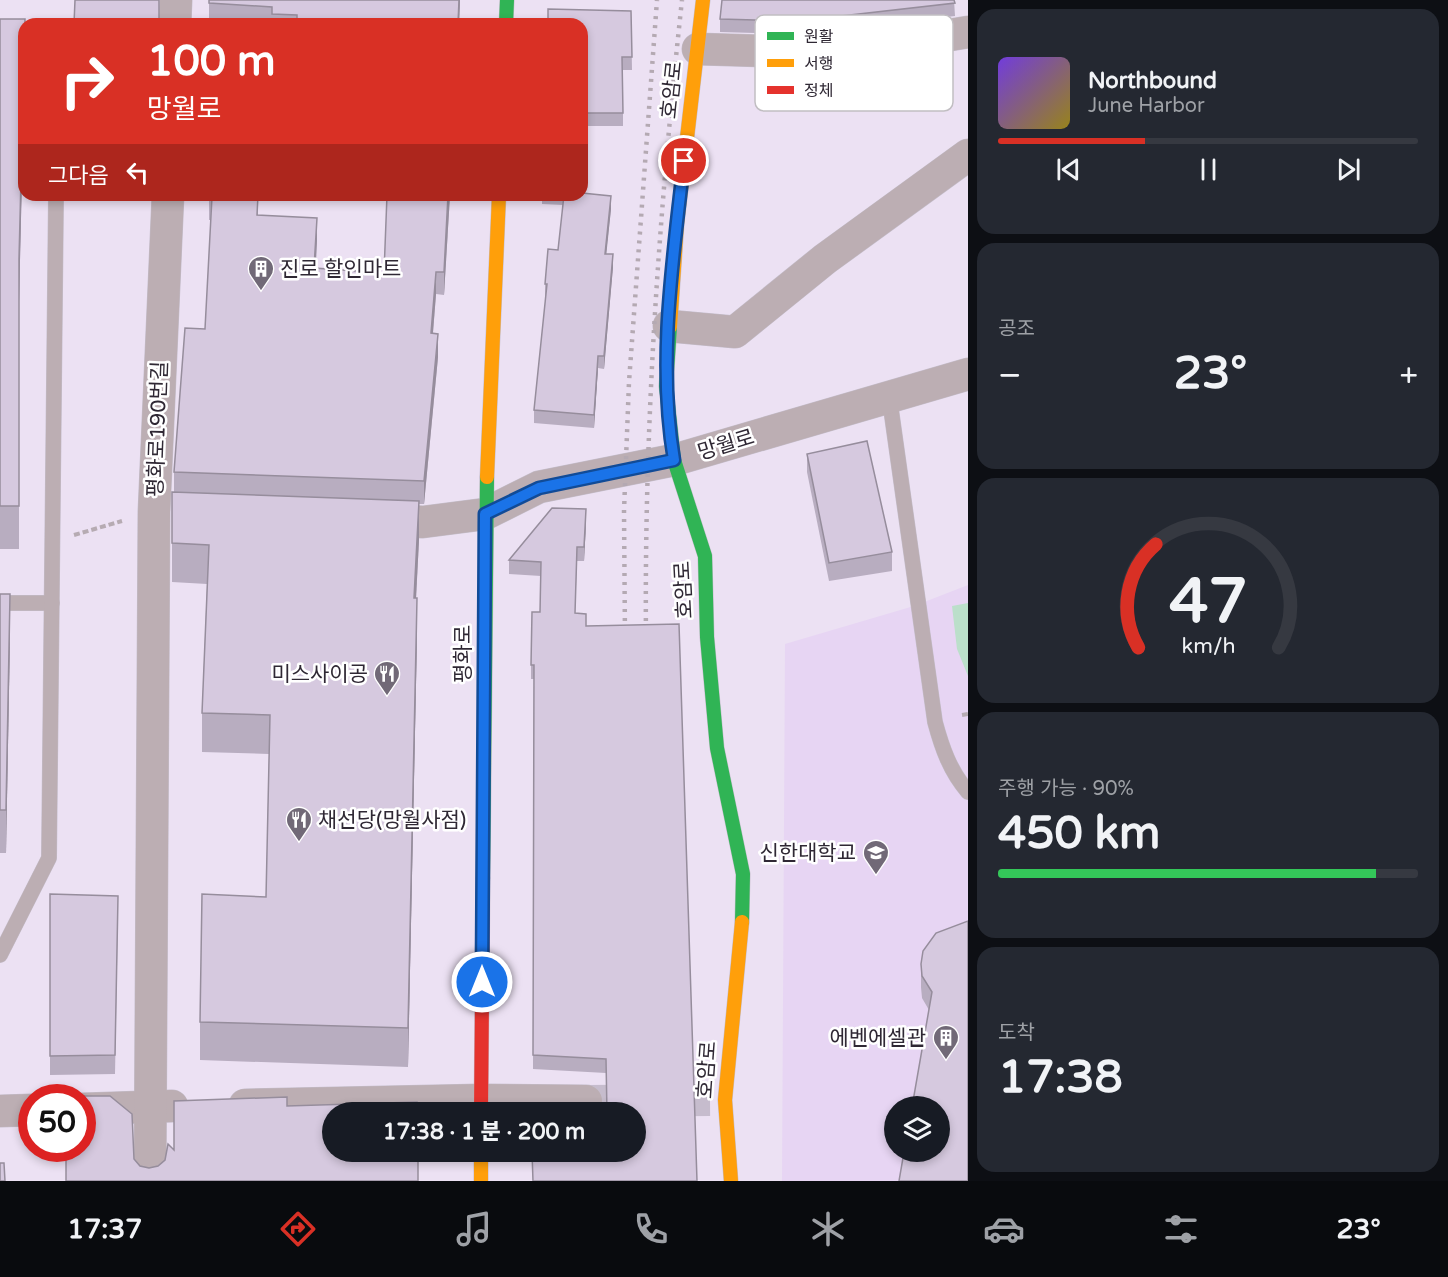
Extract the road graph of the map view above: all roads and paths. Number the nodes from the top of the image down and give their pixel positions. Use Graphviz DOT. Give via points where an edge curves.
graph roads {
  1 [pos="176,0"];
  2 [pos="507,0"];
  3 [pos="703,0"];
  4 [pos="175,18"];
  5 [pos="506,18"];
  6 [pos="968,32"];
  7 [pos="953,34"];
  8 [pos="698,49"];
  9 [pos="755,51"];
  10 [pos="968,155"];
  11 [pos="56,201"];
  12 [pos="168,201"];
  13 [pos="499,201"];
  14 [pos="669,326"];
  15 [pos="968,374"];
  16 [pos="889,395"];
  17 [pos="674,460"];
  18 [pos="166,512"];
  19 [pos="485,514"];
  20 [pos="353,519"];
  21 [pos="52,541"];
  22 [pos="0,603"];
  23 [pos="52,603"];
  24 [pos="968,714"];
  25 [pos="962,715"];
  26 [pos="968,792"];
  27 [pos="0,956"];
  28 [pos="586,1101"];
  29 [pos="481,1102"];
  30 [pos="565,1102"];
  31 [pos="322,1106"];
  32 [pos="151,1107"];
  33 [pos="96,1108"];
  34 [pos="0,1110"];
  35 [pos="18,1110"];
  36 [pos="481,1162"];
  37 [pos="150,1181"];
  38 [pos="481,1181"];
  39 [pos="731,1181"];
  1 -- 4 [label="street"];
  2 -- 5 [label="street"];
  3 -- 8 [label="street, 호암로"];
  6 -- 7 [label="street"];
  8 -- 9 [label="street"];
  8 -- 14 [label="street, 호암로"];
  10 -- 14 [label="street" via="825,259 735,332"];
  11 -- 21 [label="lane"];
  12 -- 18 [label="street, 평화로190번길"];
  13 -- 19 [label="street, 평화로"];
  14 -- 17 [label="street, 호암로" via="666,386"];
  15 -- 16 [label="street, 망월로"];
  16 -- 17 [label="street, 망월로"];
  16 -- 26 [label="lane" via="935,722 955,776"];
  17 -- 19 [label="street, 망월로" via="539,488"];
  17 -- 39 [label="street, 호암로" via="705,556 707,637 717,748 744,874 742,931 717,1100"];
  18 -- 21 [label="path"];
  18 -- 32 [label="street, 평화로190번길"];
  19 -- 20 [label="street" via="423,522"];
  19 -- 29 [label="street, 평화로"];
  21 -- 23 [label="lane"];
  22 -- 23 [label="lane"];
  23 -- 27 [label="lane" via="49,858"];
  24 -- 25 [label="path"];
  28 -- 30 [label="street"];
  31 -- 32 [label="street"];
  32 -- 33 [label="street"];
  32 -- 37 [label="street, 평화로190번길"];
  34 -- 35 [label="street"];
  36 -- 38 [label="street"];
}
